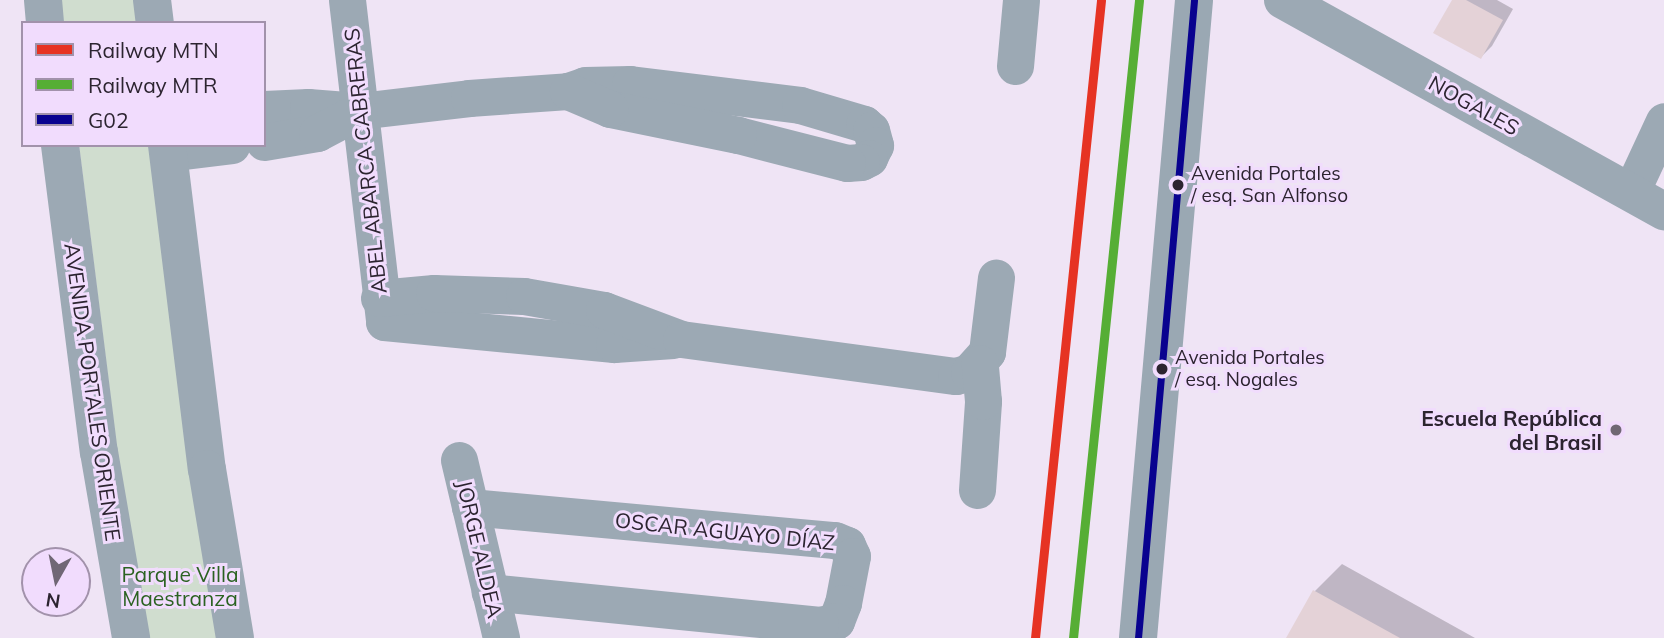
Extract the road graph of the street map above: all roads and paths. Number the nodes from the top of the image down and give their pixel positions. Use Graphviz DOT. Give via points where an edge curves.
graph roads {
  1 [pos="43,0"];
  2 [pos="152,0"];
  3 [pos="347,0"];
  4 [pos="1021,0"];
  5 [pos="1194,0"];
  6 [pos="1283,0"];
  7 [pos="45,21"];
  8 [pos="155,21"];
  9 [pos="1015,66"];
  10 [pos="568,90"];
  11 [pos="266,109"];
  12 [pos="359,111"];
  13 [pos="1664,121"];
  14 [pos="266,142"];
  15 [pos="60,147"];
  16 [pos="200,147"];
  17 [pos="168,149"];
  18 [pos="1631,192"];
  19 [pos="1664,211"];
  20 [pos="996,278"];
  21 [pos="980,363"];
  22 [pos="458,460"];
  23 [pos="977,490"];
  24 [pos="470,507"];
  25 [pos="490,592"];
  26 [pos="131,638"];
  27 [pos="235,638"];
  28 [pos="501,638"];
  29 [pos="1138,638"];
  1 -- 7 [label="street"];
  2 -- 8 [label="street"];
  3 -- 12 [label="street, ABEL ABARCA CABRERAS"];
  4 -- 9 [label="street"];
  5 -- 29 [label="main road"];
  6 -- 18 [label="street, NOGALES"];
  10 -- 10 [label="street" via="610,109 846,163 861,162 873,154 874,138 864,124 800,105 658,85 599,84"];
  10 -- 12 [label="street"];
  11 -- 12 [label="street"];
  12 -- 14 [label="street" via="317,133"];
  12 -- 21 [label="street, ABEL ABARCA CABRERAS" via="382,310 434,293 524,296 604,310 681,339 956,376"];
  13 -- 18 [label="street"];
  15 -- 26 [label="street, AVENIDA PORTALES ORIENTE" via="99,452"];
  16 -- 17 [label="street"];
  17 -- 27 [label="street" via="205,456"];
  18 -- 19 [label="street, NOGALES"];
  20 -- 21 [label="street" via="991,340"];
  21 -- 23 [label="street" via="983,401"];
  22 -- 24 [label="street, JORGE ALDEA"];
  24 -- 25 [label="street, JORGE ALDEA"];
  24 -- 25 [label="street, OSCAR AGUAYO DÍAZ" via="835,540 847,545 852,556 836,621 820,625"];
  25 -- 28 [label="street, JORGE ALDEA"];
}
